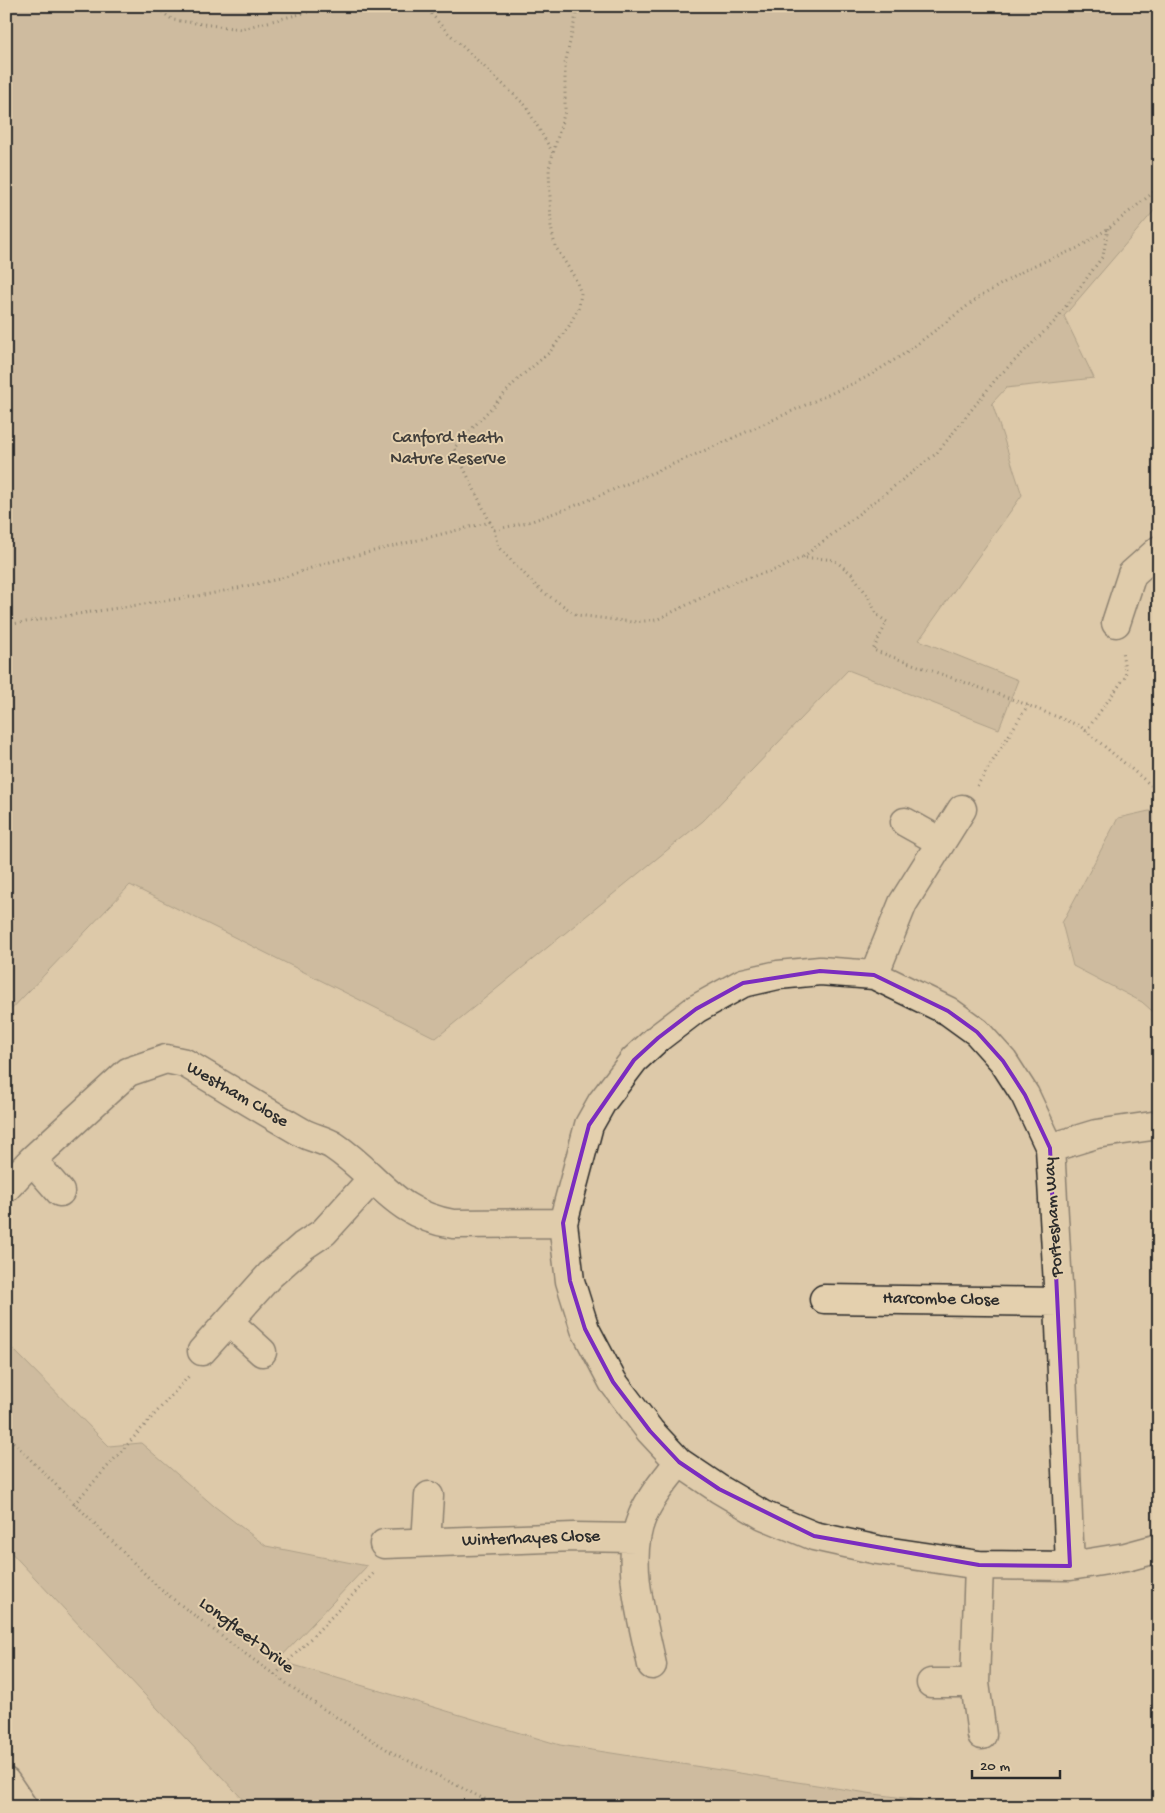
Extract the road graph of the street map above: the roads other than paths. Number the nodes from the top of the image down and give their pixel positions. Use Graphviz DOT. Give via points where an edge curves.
graph roads {
  1 [pos="1159,550"];
  2 [pos="1116,624"];
  3 [pos="962,809"];
  4 [pos="905,822"];
  5 [pos="941,842"];
  6 [pos="874,975"];
  7 [pos="1159,1125"];
  8 [pos="1050,1148"];
  9 [pos="32,1160"];
  10 [pos="372,1179"];
  11 [pos="6,1188"];
  12 [pos="60,1192"];
  13 [pos="563,1223"];
  14 [pos="824,1299"];
  15 [pos="1059,1302"];
  16 [pos="229,1322"];
  17 [pos="202,1351"];
  18 [pos="262,1352"];
  19 [pos="678,1462"];
  20 [pos="429,1496"];
  21 [pos="635,1538"];
  22 [pos="426,1542"];
  23 [pos="384,1544"];
  24 [pos="1159,1548"];
  25 [pos="979,1565"];
  26 [pos="1070,1566"];
  27 [pos="652,1666"];
  28 [pos="932,1683"];
  29 [pos="975,1683"];
  30 [pos="982,1734"];
  31 [pos="6,1782"];
  32 [pos="22,1807"];
  1 -- 2 [label="street" via="1132,574"];
  3 -- 5 [label="street"];
  4 -- 5 [label="street"];
  5 -- 6 [label="street" via="903,903"];
  6 -- 8 [label="street, Portesham Way" via="948,1011 977,1032 1003,1061 1025,1095"];
  6 -- 13 [label="street, Portesham Way" via="820,971 778,975 743,983 696,1009 658,1038 634,1060 589,1125"];
  7 -- 8 [label="street" via="1096,1134"];
  8 -- 15 [label="street, Portesham Way"];
  9 -- 10 [label="street, Westham Close" via="128,1072 166,1059 185,1063 305,1134 333,1146"];
  9 -- 11 [label="street, Westham Close"];
  9 -- 12 [label="street"];
  10 -- 13 [label="street, Westham Close" via="391,1197 436,1221 476,1225"];
  10 -- 16 [label="street" via="324,1232 270,1275"];
  13 -- 19 [label="street, Portesham Way" via="570,1280 585,1330 612,1382"];
  14 -- 15 [label="street, Harcombe Close"];
  15 -- 26 [label="street, Portesham Way"];
  16 -- 17 [label="street"];
  16 -- 18 [label="street"];
  19 -- 21 [label="street" via="652,1497"];
  19 -- 25 [label="street, Portesham Way" via="763,1515 814,1536 878,1550"];
  20 -- 22 [label="street"];
  21 -- 22 [label="street, Winterhayes Close"];
  21 -- 27 [label="street" via="635,1573"];
  22 -- 23 [label="street, Winterhayes Close"];
  24 -- 26 [label="street, Portesham Way"];
  25 -- 26 [label="street, Portesham Way"];
  25 -- 29 [label="street"];
  28 -- 29 [label="street"];
  29 -- 30 [label="street"];
  31 -- 32 [label="street"];
}
